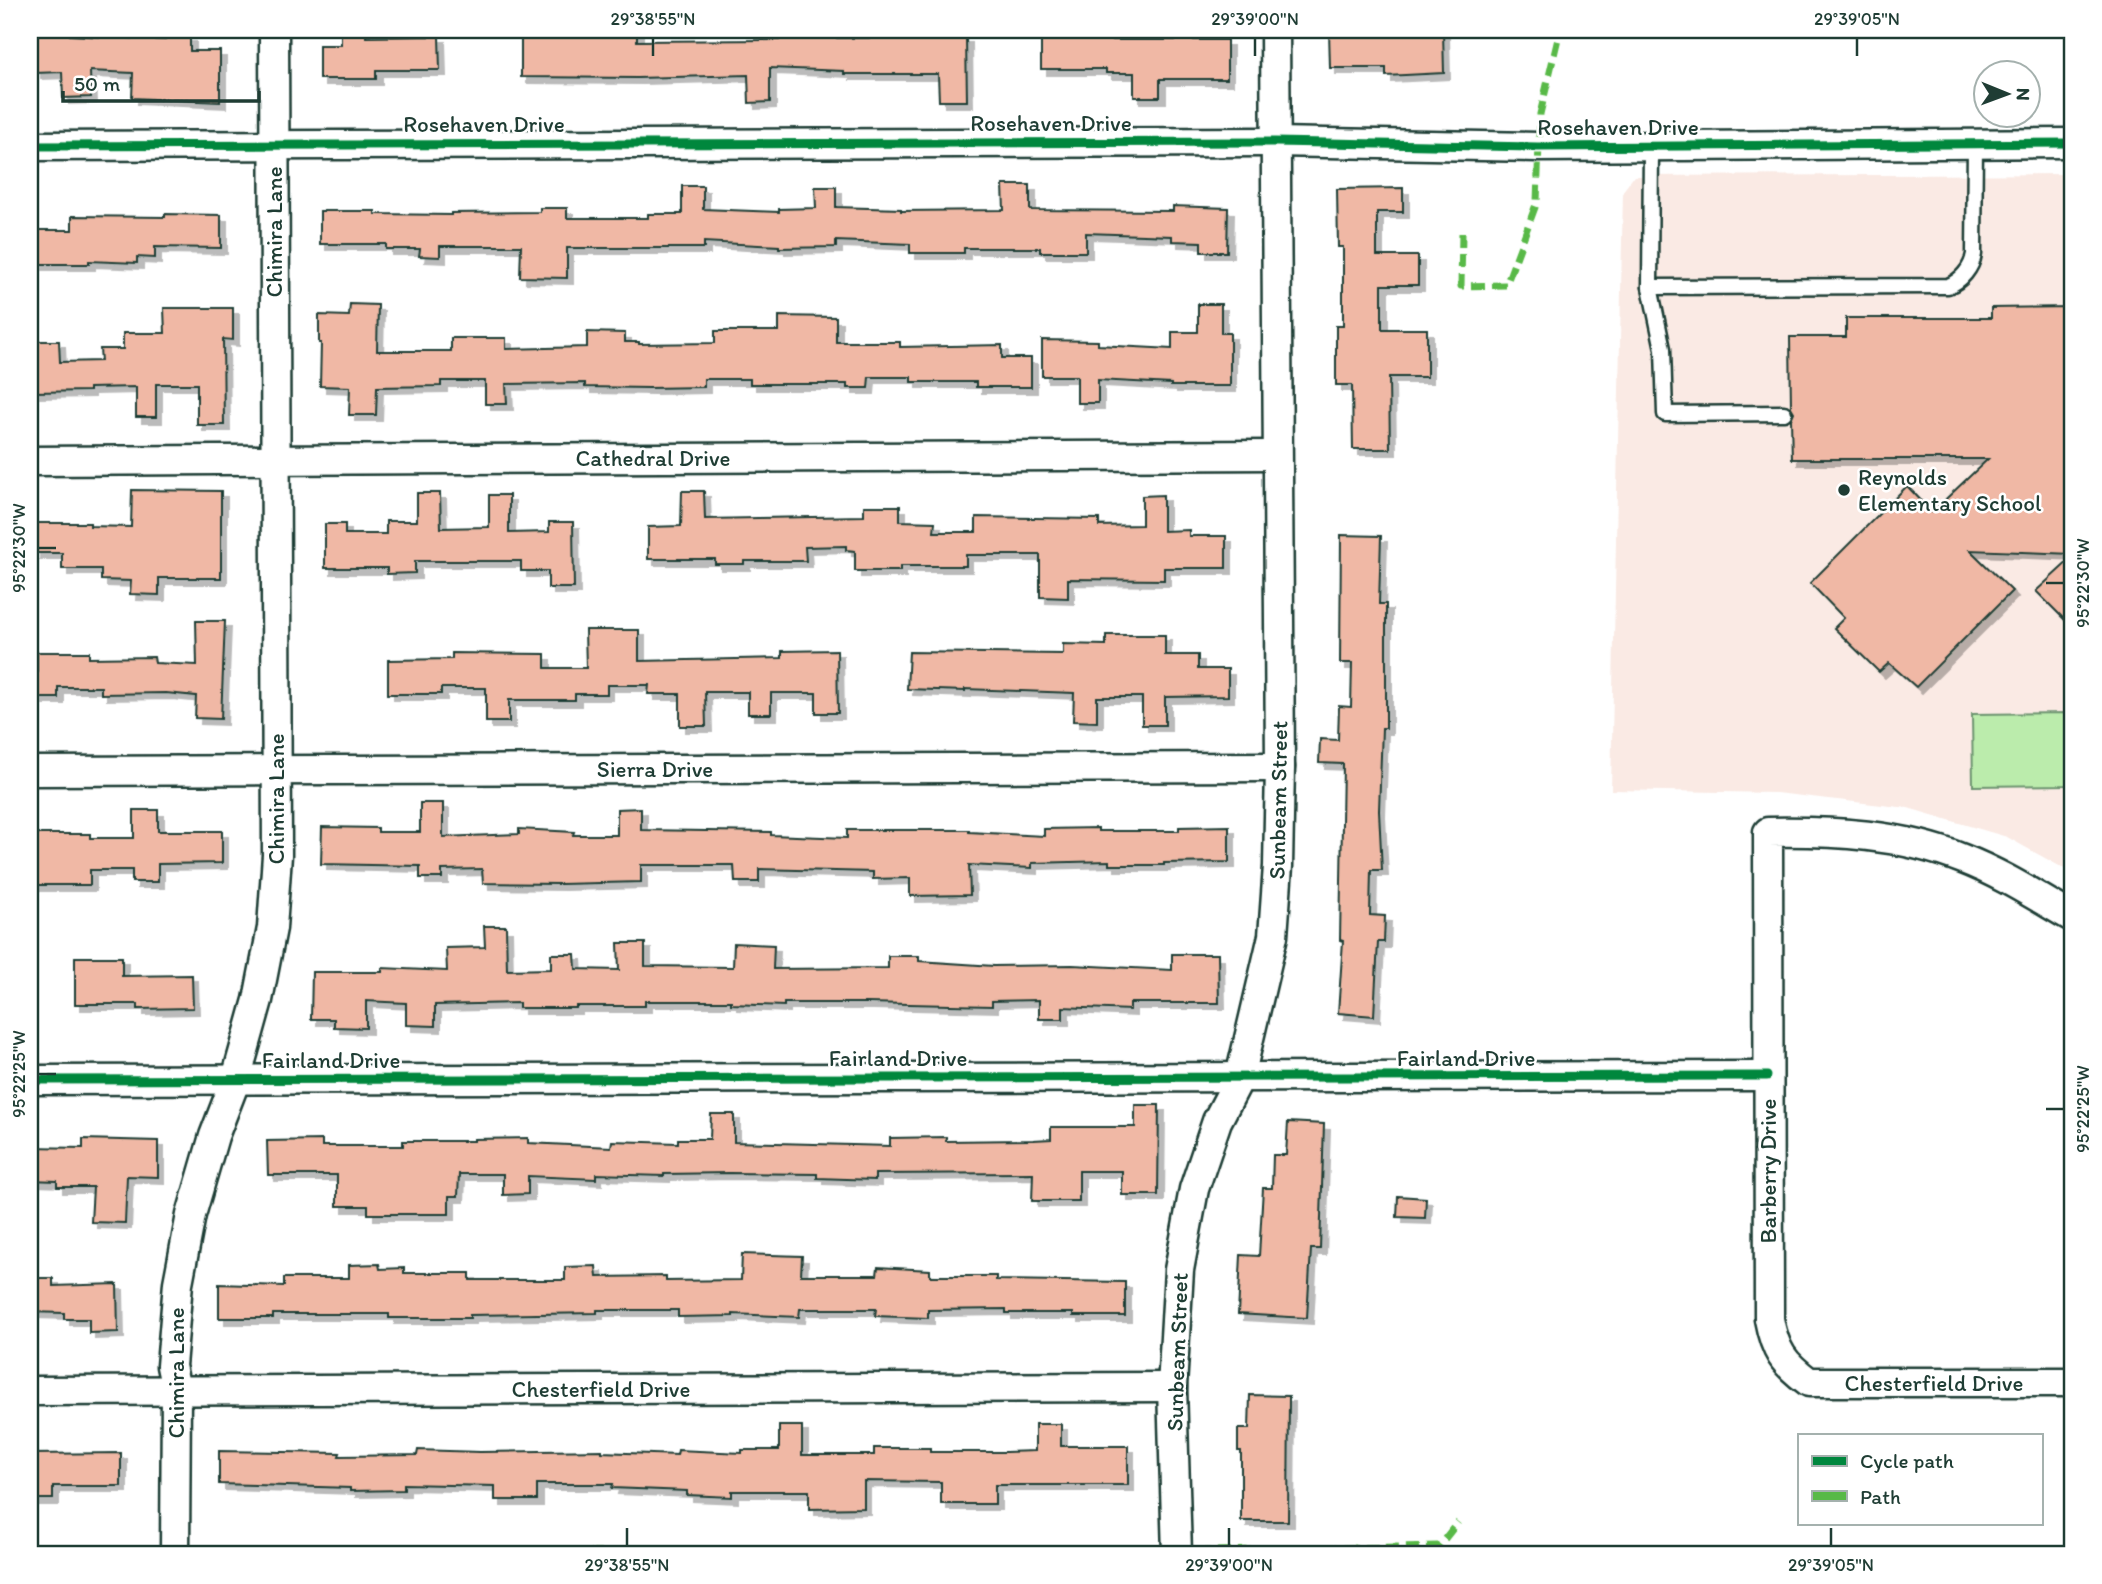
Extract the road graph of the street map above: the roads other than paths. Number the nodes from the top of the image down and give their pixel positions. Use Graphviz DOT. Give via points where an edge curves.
graph roads {
  1 [pos="274,30"];
  2 [pos="1275,30"];
  3 [pos="1275,142"];
  4 [pos="2072,143"];
  5 [pos="274,144"];
  6 [pos="1975,144"];
  7 [pos="30,146"];
  8 [pos="1651,146"];
  9 [pos="1650,287"];
  10 [pos="1784,413"];
  11 [pos="1276,455"];
  12 [pos="275,460"];
  13 [pos="30,461"];
  14 [pos="1280,767"];
  15 [pos="30,771"];
  16 [pos="277,771"];
  17 [pos="2072,917"];
  18 [pos="1767,1076"];
  19 [pos="1240,1077"];
  20 [pos="236,1079"];
  21 [pos="30,1080"];
  22 [pos="1798,1374"];
  23 [pos="2072,1382"];
  24 [pos="1172,1387"];
  25 [pos="176,1390"];
  26 [pos="30,1391"];
  27 [pos="175,1554"];
  28 [pos="1177,1554"];
  1 -- 5 [label="street, Chimira Lane"];
  2 -- 3 [label="street, Sunbeam Street"];
  3 -- 5 [label="street, Rosehaven Drive"];
  3 -- 8 [label="street, Rosehaven Drive"];
  3 -- 11 [label="street, Sunbeam Street"];
  4 -- 6 [label="street, Rosehaven Drive"];
  5 -- 7 [label="street, Rosehaven Drive"];
  5 -- 12 [label="street, Chimira Lane"];
  6 -- 8 [label="street, Rosehaven Drive"];
  6 -- 9 [label="lane" via="1974,254 1972,264 1956,283"];
  8 -- 9 [label="lane"];
  9 -- 10 [label="lane" via="1663,349 1665,414"];
  11 -- 12 [label="street, Cathedral Drive"];
  11 -- 14 [label="street, Sunbeam Street"];
  12 -- 13 [label="street, Cathedral Drive"];
  12 -- 16 [label="street, Chimira Lane"];
  14 -- 16 [label="street, Sierra Drive"];
  14 -- 19 [label="street, Sunbeam Street" via="1273,936"];
  15 -- 16 [label="street, Sierra Drive"];
  16 -- 20 [label="street, Chimira Lane" via="272,928"];
  17 -- 18 [label="street, Barberry Drive" via="1995,873 1914,844 1861,834 1768,832"];
  18 -- 19 [label="street, Fairland Drive"];
  18 -- 22 [label="street, Barberry Drive" via="1769,1319 1783,1360"];
  19 -- 20 [label="street, Fairland Drive"];
  19 -- 24 [label="street, Sunbeam Street" via="1217,1121 1194,1189 1179,1270"];
  20 -- 21 [label="street, Fairland Drive"];
  20 -- 25 [label="street, Chimira Lane" via="191,1215 178,1283 171,1366"];
  22 -- 23 [label="street, Chesterfield Drive" via="1809,1382 1829,1383"];
  24 -- 25 [label="street, Chesterfield Drive"];
  24 -- 28 [label="street, Sunbeam Street"];
  25 -- 26 [label="street, Chesterfield Drive"];
  25 -- 27 [label="street, Chimira Lane"];
}
